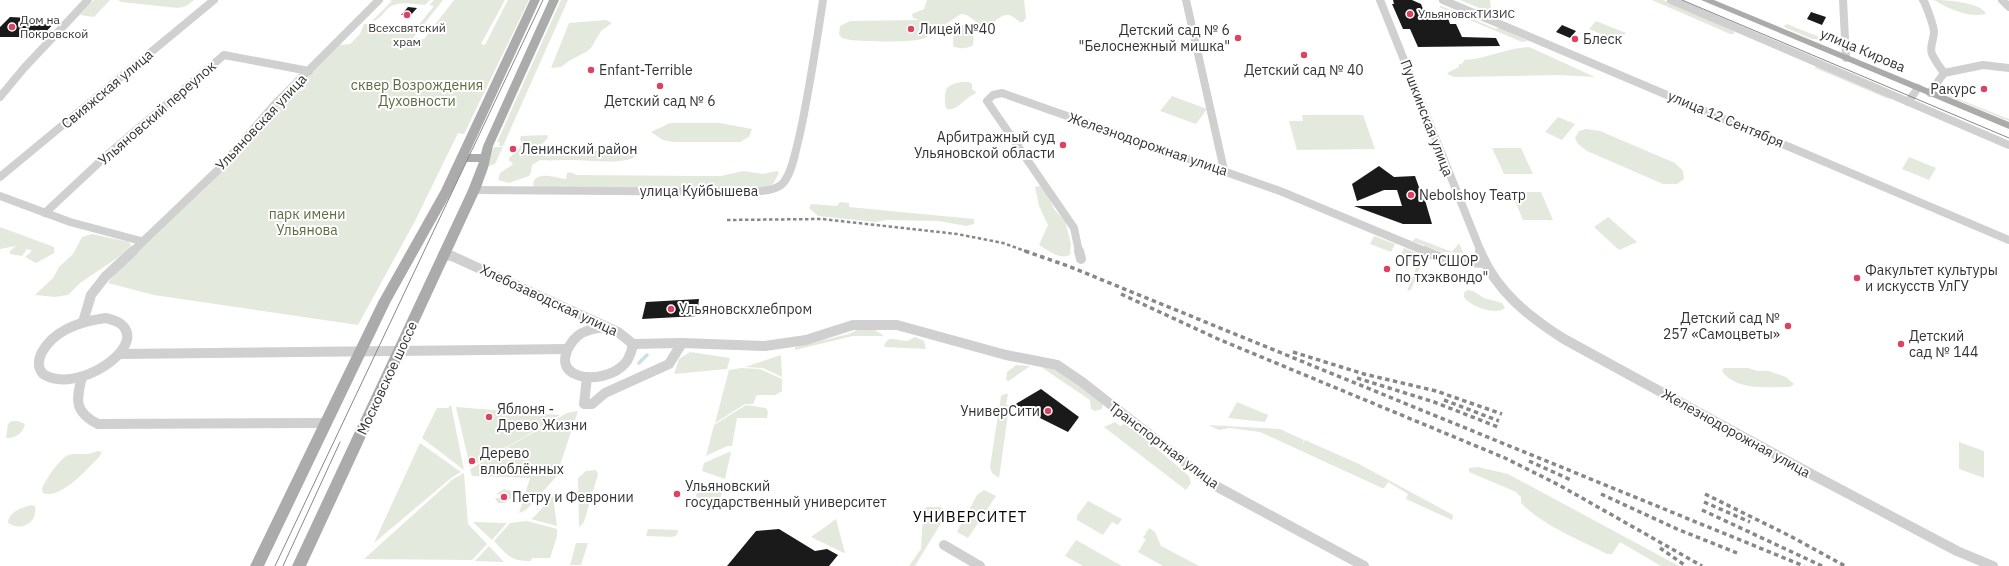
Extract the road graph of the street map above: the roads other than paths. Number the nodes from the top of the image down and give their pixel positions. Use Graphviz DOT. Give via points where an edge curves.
graph roads {
  1 [pos="88,0"];
  2 [pos="214,0"];
  3 [pos="379,0"];
  4 [pos="535,0"];
  5 [pos="554,0"];
  6 [pos="823,0"];
  7 [pos="1186,0"];
  8 [pos="1380,0"];
  9 [pos="1443,0"];
  10 [pos="1671,0"];
  11 [pos="1706,0"];
  12 [pos="1843,0"];
  13 [pos="1923,0"];
  14 [pos="2002,0"];
  15 [pos="2009,7"];
  16 [pos="1846,58"];
  17 [pos="2009,68"];
  18 [pos="309,71"];
  19 [pos="1944,73"];
  20 [pos="1918,88"];
  21 [pos="1930,93"];
  22 [pos="0,97"];
  23 [pos="1908,102"];
  24 [pos="2009,126"];
  25 [pos="2009,145"];
  26 [pos="461,158"];
  27 [pos="485,158"];
  28 [pos="1224,170"];
  29 [pos="0,177"];
  30 [pos="480,190"];
  31 [pos="0,196"];
  32 [pos="45,213"];
  33 [pos="2009,240"];
  34 [pos="141,241"];
  35 [pos="444,255"];
  36 [pos="1081,259"];
  37 [pos="1485,263"];
  38 [pos="1493,279"];
  39 [pos="83,322"];
  40 [pos="606,327"];
  41 [pos="682,343"];
  42 [pos="633,344"];
  43 [pos="567,349"];
  44 [pos="119,354"];
  45 [pos="1006,355"];
  46 [pos="82,377"];
  47 [pos="587,377"];
  48 [pos="326,423"];
  49 [pos="944,545"];
  50 [pos="256,566"];
  51 [pos="299,566"];
  52 [pos="980,566"];
  53 [pos="1364,566"];
  54 [pos="1993,566"];
  1 -- 22 [label="street"];
  2 -- 29 [label="street, Свияжская улица"];
  3 -- 18 [label="street, Ульяновская улица"];
  4 -- 26 [label="main road"];
  5 -- 27 [label="main road, Московское шоссе" via="488,146"];
  6 -- 30 [label="street, улица Куйбышева" via="796,153 785,181 772,190"];
  7 -- 28 [label="street"];
  8 -- 37 [label="street, Пушкинская улица"];
  9 -- 33 [label="street, улица 12 Сентября"];
  10 -- 23 [label="street"];
  11 -- 16 [label="main road, улица Кирова"];
  12 -- 16 [label="street"];
  13 -- 19 [label="street" via="1928,7 1934,32 1932,54"];
  14 -- 15 [label="street"];
  16 -- 20 [label="main road, улица Кирова"];
  17 -- 19 [label="street" via="1982,65"];
  18 -- 32 [label="street, Ульяновский переулок" via="224,55 107,155"];
  18 -- 34 [label="street, Ульяновская улица" via="274,105 220,168"];
  19 -- 21 [label="street"];
  20 -- 21 [label="main road, улица Кирова"];
  20 -- 23 [label="street"];
  21 -- 24 [label="main road, улица Кирова"];
  23 -- 25 [label="street"];
  26 -- 27 [label="main road"];
  26 -- 48 [label="main road" via="447,190 384,302"];
  27 -- 30 [label="main road, Московское шоссе"];
  28 -- 36 [label="street, Железнодорожная улица" via="1002,93 993,95 987,101 1074,228"];
  28 -- 37 [label="street, Железнодорожная улица" via="1280,190 1449,261"];
  30 -- 35 [label="main road, Московское шоссе"];
  31 -- 32 [label="street"];
  32 -- 34 [label="street"];
  34 -- 39 [label="street, Ульяновская улица" via="91,295"];
  35 -- 40 [label="street, Хлебозаводская улица" via="452,256 506,280"];
  35 -- 51 [label="main road, Московское шоссе"];
  37 -- 38 [label="street, Пушкинская улица"];
  38 -- 54 [label="street, Железнодорожная улица" via="1531,317 1578,347 1957,551"];
  39 -- 44 [label="street" via="106,318 122,324 127,337"];
  39 -- 46 [label="street" via="53,339 40,355 38,364 39,371 51,380 62,381"];
  40 -- 42 [label="street, Хлебозаводская улица" via="618,332"];
  40 -- 43 [label="street" via="581,333"];
  41 -- 42 [label="street, Хлебозаводская улица"];
  41 -- 45 [label="street, Хлебозаводская улица" via="765,346 806,340 853,325 880,324 897,325"];
  41 -- 47 [label="street" via="669,364 605,393 592,404 584,404"];
  42 -- 47 [label="street" via="627,360 613,373 601,377"];
  43 -- 44 [label="street"];
  43 -- 47 [label="street" via="564,355 568,369 579,376"];
  44 -- 46 [label="street" via="99,370"];
  45 -- 53 [label="street, Транспортная улица" via="1057,365 1214,485"];
  46 -- 48 [label="street" via="77,395 79,410 87,419 98,424"];
  48 -- 50 [label="main road"];
  49 -- 52 [label="street"];
}
